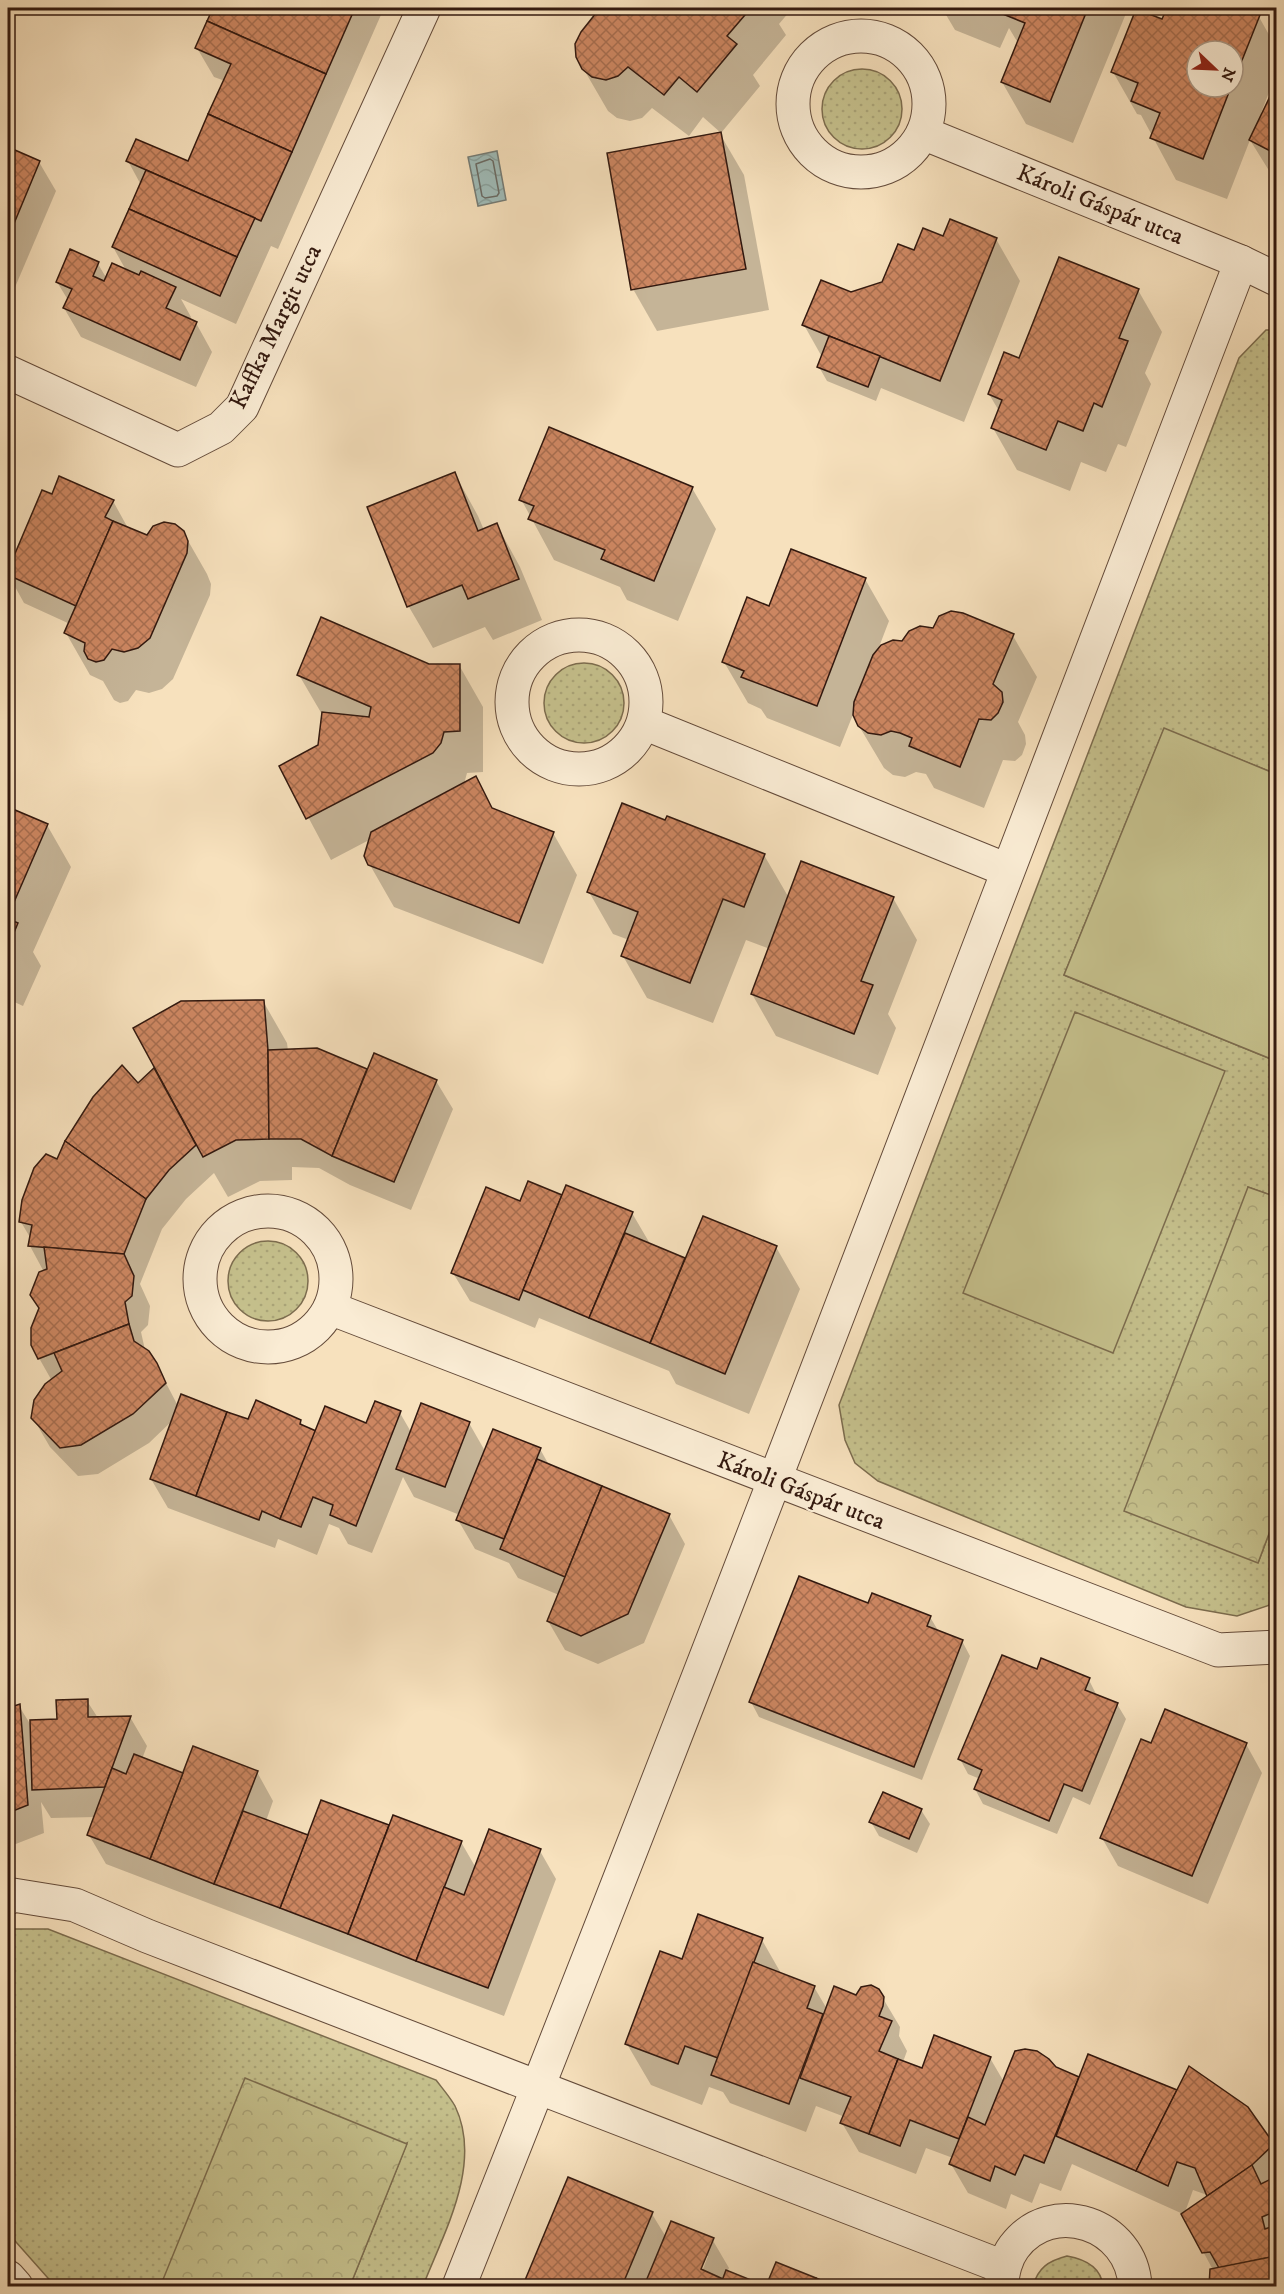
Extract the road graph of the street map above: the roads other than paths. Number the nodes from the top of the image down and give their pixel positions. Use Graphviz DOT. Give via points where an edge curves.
graph roads {
  1 [pos="424,8"];
  2 [pos="923,133"];
  3 [pos="1240,262"];
  4 [pos="1276,279"];
  5 [pos="8,372"];
  6 [pos="644,723"];
  7 [pos="1007,870"];
  8 [pos="330,1308"];
  9 [pos="773,1480"];
  10 [pos="1276,1647"];
  11 [pos="8,1898"];
  12 [pos="539,2087"];
  13 [pos="8,2277"];
  14 [pos="1002,2277"];
  15 [pos="16,2286"];
  16 [pos="459,2286"];
  17 [pos="1135,2286"];
  1 -- 5 [label="street, Kaffka Margit utca" via="242,407 221,428 178,450"];
  2 -- 2 [label="street" via="929,111 928,90 920,69 905,52 886,40 865,36 843,39 823,48 807,63 796,83 793,106 797,128 809,148 826,162 847,171 870,172 891,165 910,152"];
  2 -- 3 [label="street, Károli Gáspár utca"];
  3 -- 4 [label="street, Károli Gáspár utca"];
  3 -- 7 [label="street"];
  6 -- 6 [label="street" via="647,700 643,678 632,659 616,645 595,636 573,634 552,640 519,669 512,690 512,713 519,735 533,753 552,765 574,770 597,769 617,759 633,743"];
  6 -- 7 [label="street"];
  7 -- 9 [label="street"];
  8 -- 8 [label="street" via="336,1286 335,1264 312,1227 293,1216 272,1210 250,1213 230,1223 214,1238 203,1258 200,1280 204,1302 216,1322 233,1337 254,1346 277,1346 298,1340 317,1327"];
  8 -- 9 [label="street, Károli Gáspár utca"];
  9 -- 10 [label="street, Károli Gáspár utca" via="1218,1650"];
  9 -- 12 [label="street"];
  11 -- 12 [label="street" via="13,1895 75,1905"];
  12 -- 14 [label="street"];
  12 -- 16 [label="street"];
  13 -- 15 [label="street"];
  14 -- 17 [label="street" via="1014,2247 1030,2232 1050,2223 1072,2220 1094,2225 1112,2236 1126,2253 1135,2274"];
}
